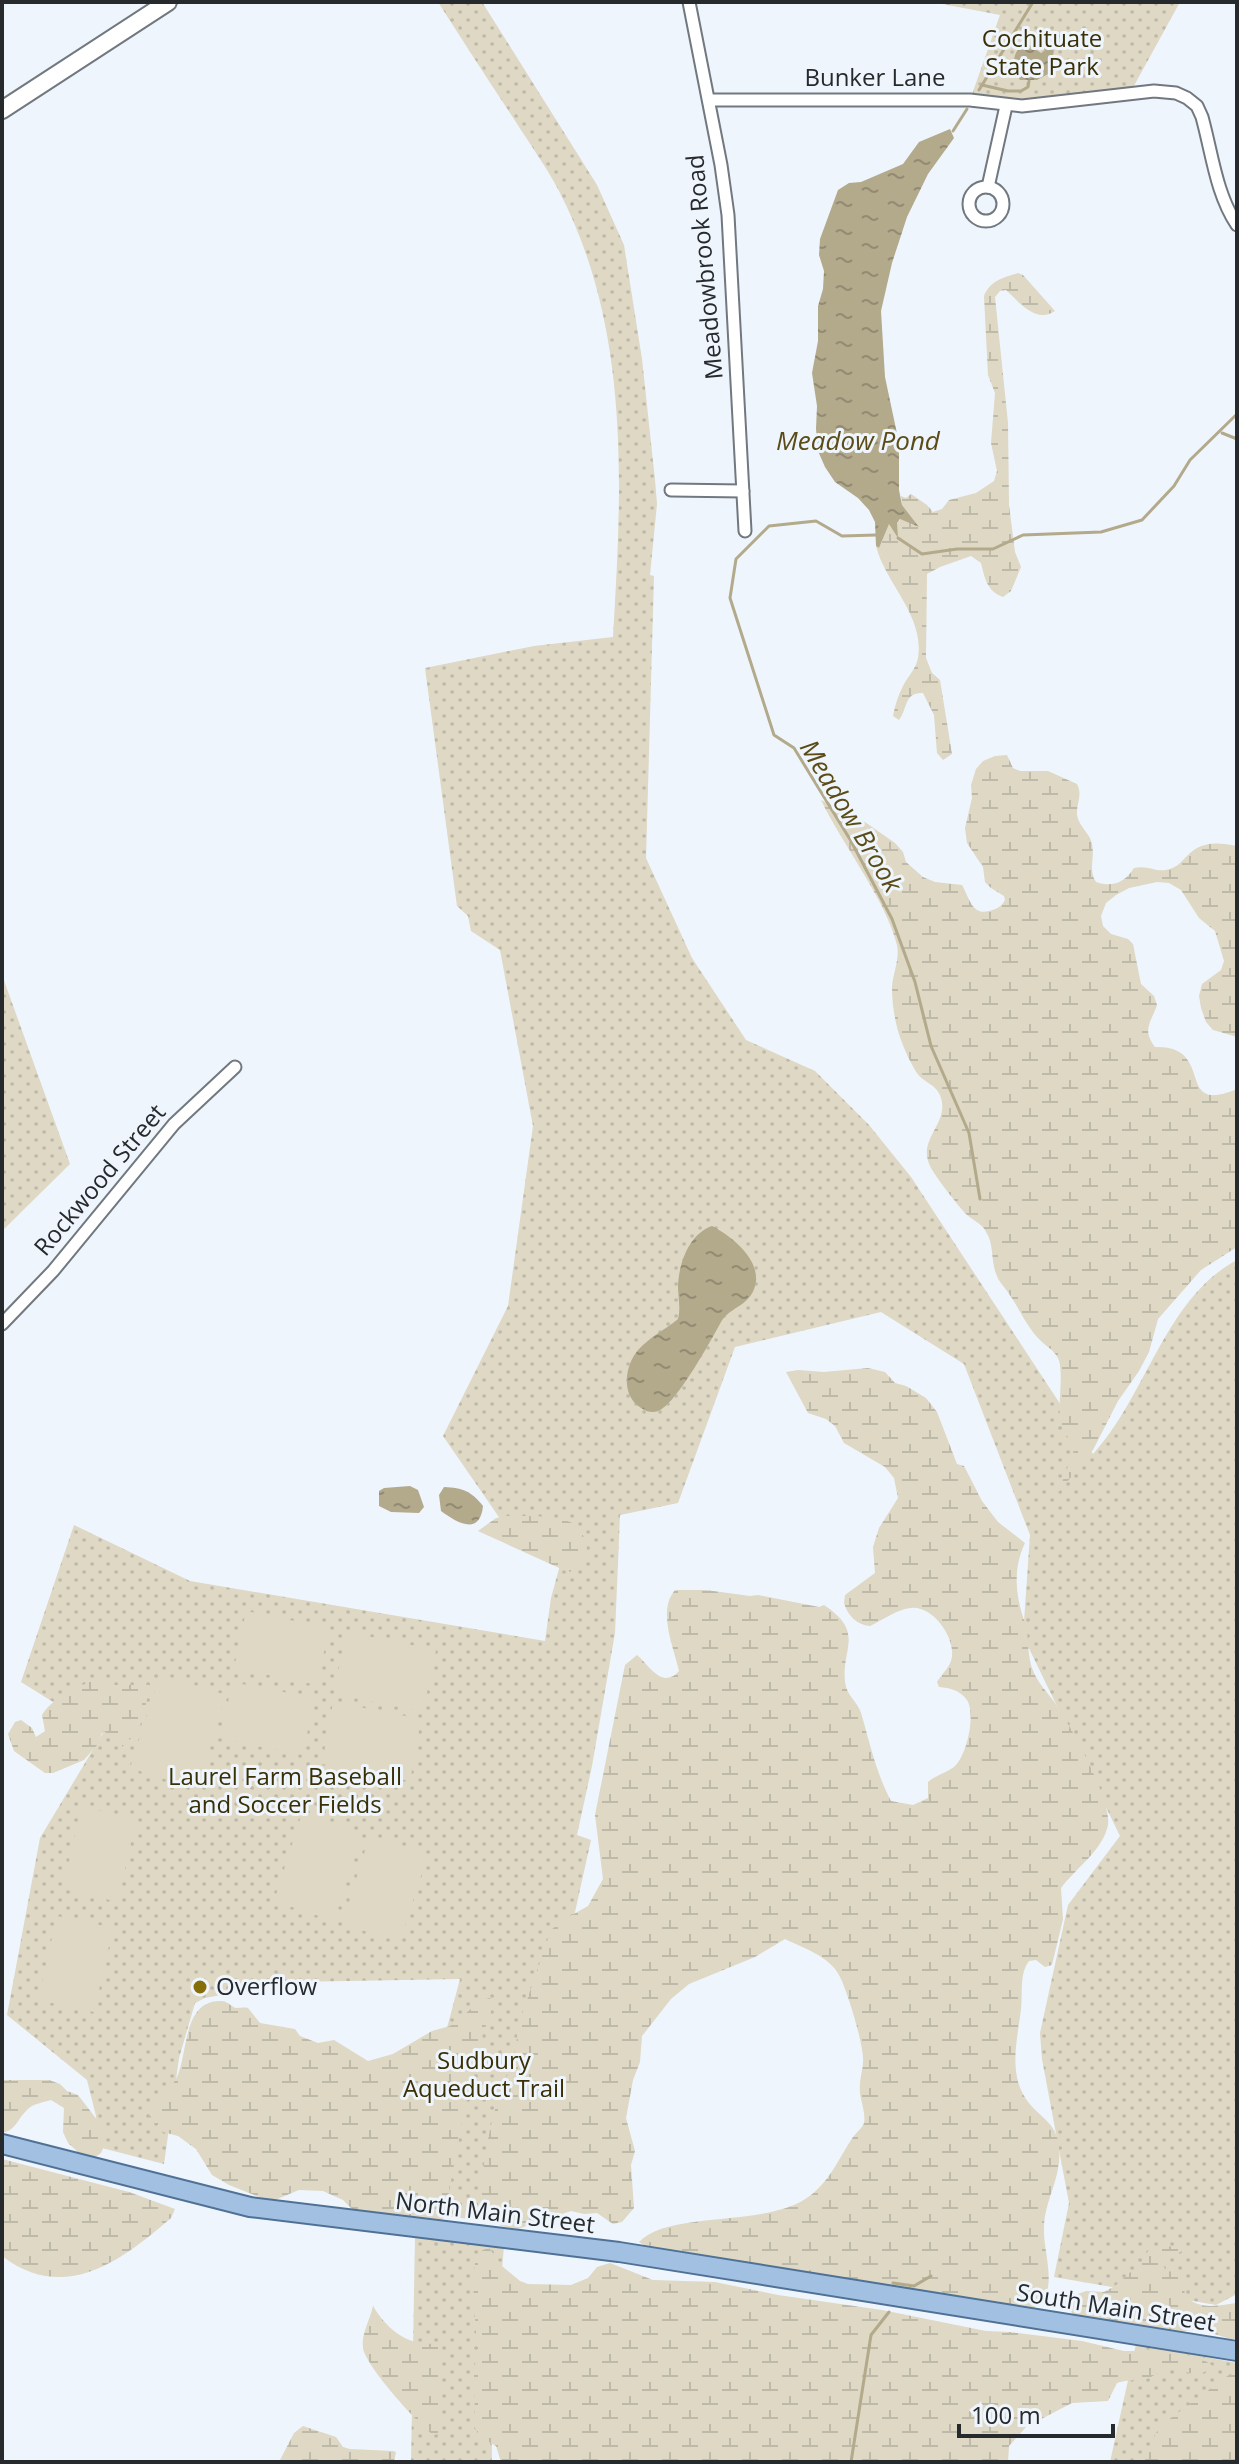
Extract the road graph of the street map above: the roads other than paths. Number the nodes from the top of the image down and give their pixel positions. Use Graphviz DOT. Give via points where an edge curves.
graph roads {
  1 [pos="168,2"];
  2 [pos="689,2"];
  3 [pos="709,100"];
  4 [pos="1006,106"];
  5 [pos="2,110"];
  6 [pos="988,187"];
  7 [pos="1237,225"];
  8 [pos="671,490"];
  9 [pos="743,491"];
  10 [pos="745,531"];
  11 [pos="235,1067"];
  12 [pos="2,1324"];
  13 [pos="2,2144"];
  14 [pos="987,2312"];
  15 [pos="1237,2351"];
  1 -- 5 [label="main road"];
  2 -- 3 [label="street, Meadowbrook Road"];
  3 -- 4 [label="street, Bunker Lane" via="970,100"];
  3 -- 9 [label="street, Meadowbrook Road" via="728,215"];
  4 -- 6 [label="street"];
  4 -- 7 [label="street, Bunker Lane" via="1143,92 1187,98 1202,117 1219,190"];
  8 -- 9 [label="street"];
  9 -- 10 [label="street, Meadowbrook Road"];
  11 -- 12 [label="street, Rockwood Street" via="174,1124 53,1271"];
  13 -- 14 [label="main road, North Main Street" via="250,2207 557,2243"];
  14 -- 15 [label="main road, South Main Street"];
}
